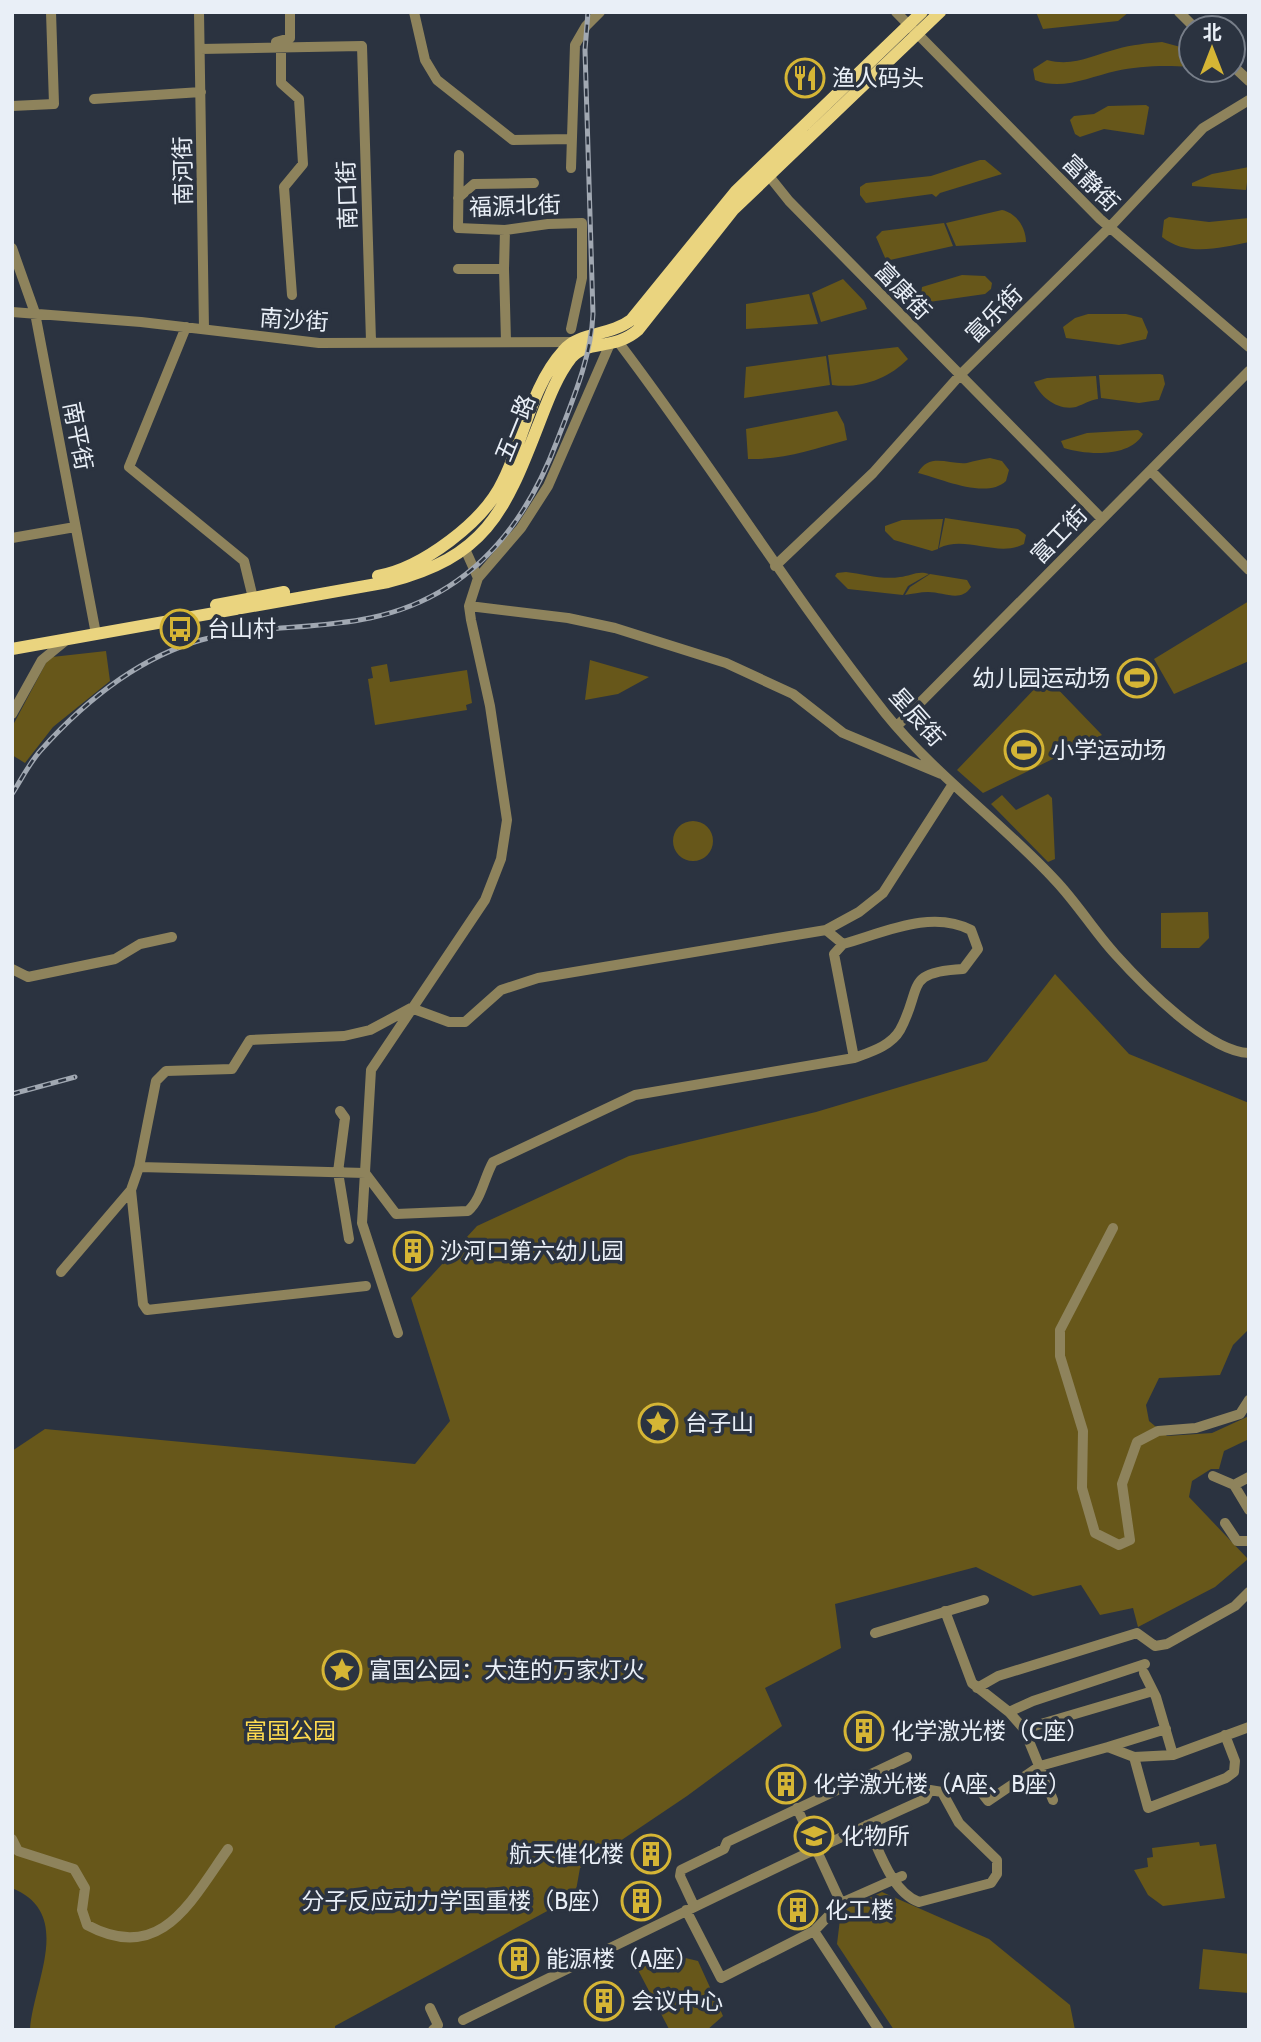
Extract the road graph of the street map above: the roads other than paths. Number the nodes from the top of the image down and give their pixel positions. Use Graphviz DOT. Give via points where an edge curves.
graph roads {
  1 [pos="51,12"];
  2 [pos="199,12"];
  3 [pos="290,12"];
  4 [pos="414,12"];
  5 [pos="600,12"];
  6 [pos="896,12"];
  7 [pos="922,12"];
  8 [pos="940,12"];
  9 [pos="913,30"];
  10 [pos="281,47"];
  11 [pos="242,48"];
  12 [pos="200,49"];
  13 [pos="201,92"];
  14 [pos="94,99"];
  15 [pos="1249,100"];
  16 [pos="12,106"];
  17 [pos="571,139"];
  18 [pos="459,155"];
  19 [pos="571,168"];
  20 [pos="769,176"];
  21 [pos="534,183"];
  22 [pos="458,198"];
  23 [pos="1109,228"];
  24 [pos="505,230"];
  25 [pos="12,248"];
  26 [pos="458,269"];
  27 [pos="504,269"];
  28 [pos="292,295"];
  29 [pos="12,312"];
  30 [pos="35,313"];
  31 [pos="186,327"];
  32 [pos="204,329"];
  33 [pos="573,335"];
  34 [pos="371,341"];
  35 [pos="506,341"];
  36 [pos="614,344"];
  37 [pos="591,346"];
  38 [pos="1249,347"];
  39 [pos="1249,371"];
  40 [pos="960,375"];
  41 [pos="1151,471"];
  42 [pos="1102,519"];
  43 [pos="75,527"];
  44 [pos="12,538"];
  45 [pos="465,549"];
  46 [pos="775,566"];
  47 [pos="1249,570"];
  48 [pos="478,578"];
  49 [pos="254,602"];
  50 [pos="470,606"];
  51 [pos="95,630"];
  52 [pos="71,639"];
  53 [pos="12,642"];
  54 [pos="12,649"];
  55 [pos="12,714"];
  56 [pos="897,726"];
  57 [pos="945,775"];
  58 [pos="953,784"];
  59 [pos="826,930"];
  60 [pos="172,937"];
  61 [pos="843,944"];
  62 [pos="12,969"];
  63 [pos="411,1008"];
  64 [pos="1249,1053"];
  65 [pos="854,1058"];
  66 [pos="340,1111"];
  67 [pos="139,1167"];
  68 [pos="338,1172"];
  69 [pos="365,1173"];
  70 [pos="131,1190"];
  71 [pos="1113,1227"];
  72 [pos="349,1239"];
  73 [pos="61,1272"];
  74 [pos="366,1286"];
  75 [pos="398,1333"];
  76 [pos="1249,1400"];
  77 [pos="1213,1476"];
  78 [pos="1249,1477"];
  79 [pos="1234,1485"];
  80 [pos="1249,1510"];
  81 [pos="1225,1523"];
  82 [pos="1249,1541"];
  83 [pos="1249,1592"];
  84 [pos="984,1600"];
  85 [pos="945,1611"];
  86 [pos="875,1633"];
  87 [pos="977,1688"];
  88 [pos="1153,1691"];
  89 [pos="1009,1712"];
  90 [pos="1249,1727"];
  91 [pos="1024,1729"];
  92 [pos="1166,1729"];
  93 [pos="1225,1735"];
  94 [pos="1108,1747"];
  95 [pos="1173,1755"];
  96 [pos="1134,1756"];
  97 [pos="907,1757"];
  98 [pos="1040,1766"];
  99 [pos="978,1788"];
  100 [pos="1053,1800"];
  101 [pos="797,1808"];
  102 [pos="867,1825"];
  103 [pos="12,1839"];
  104 [pos="816,1848"];
  105 [pos="228,1849"];
  106 [pos="898,1878"];
  107 [pos="841,1903"];
  108 [pos="690,1908"];
  109 [pos="814,1931"];
  110 [pos="430,2008"];
  111 [pos="463,2020"];
  112 [pos="433,2030"];
  113 [pos="880,2030"];
  1 -- 16 [label="street" via="54,104"];
  2 -- 12 [label="street, 南河街"];
  3 -- 11 [label="street" via="287,41 249,43"];
  4 -- 17 [label="street" via="425,60 437,80 513,140"];
  5 -- 17 [label="street, 福源北街" via="575,45"];
  6 -- 9 [label="street, 富静街"];
  7 -- 9 [label="main road"];
  8 -- 9 [label="main road"];
  9 -- 20 [label="main road"];
  9 -- 23 [label="street, 富静街"];
  9 -- 33 [label="main road" via="736,191 631,320 606,334"];
  10 -- 11 [label="street"];
  10 -- 28 [label="street" via="281,83 299,99 303,163 284,187"];
  10 -- 34 [label="street, 南口街" via="362,46"];
  11 -- 12 [label="street"];
  12 -- 13 [label="street, 南河街"];
  13 -- 14 [label="street"];
  13 -- 32 [label="street, 南河街"];
  15 -- 23 [label="street, 富乐街" via="1203,128"];
  17 -- 19 [label="street, 福源北街"];
  18 -- 22 [label="street, 福源北街"];
  20 -- 36 [label="main road" via="733,210 638,330"];
  20 -- 40 [label="street, 富康街"];
  21 -- 22 [label="street" via="474,184"];
  22 -- 24 [label="street, 福源北街" via="458,228"];
  23 -- 38 [label="street, 富静街"];
  23 -- 40 [label="street, 富乐街"];
  24 -- 27 [label="street"];
  24 -- 33 [label="street, 福源北街" via="582,223 582,278"];
  25 -- 30 [label="street, 南平街"];
  26 -- 27 [label="street"];
  27 -- 35 [label="street"];
  29 -- 30 [label="street, 南沙街"];
  30 -- 31 [label="street, 南沙街"];
  30 -- 43 [label="street, 南平街"];
  31 -- 32 [label="street, 南沙街"];
  31 -- 49 [label="street" via="129,467 244,561"];
  32 -- 34 [label="street, 南沙街" via="283,341"];
  33 -- 35 [label="street, 南沙街"];
  33 -- 37 [label="street, 南沙街"];
  33 -- 49 [label="main road, 五一路" via="540,388 503,482 480,512 440,549 386,574"];
  34 -- 35 [label="street, 南沙街"];
  36 -- 37 [label="main road"];
  36 -- 46 [label="street, 星辰街"];
  36 -- 48 [label="street" via="548,486 521,528"];
  37 -- 45 [label="main road, 五一路" via="581,349 568,363 511,492 487,530"];
  39 -- 41 [label="street, 富工街"];
  40 -- 42 [label="street, 富康街"];
  40 -- 46 [label="street, 富乐街" via="873,473"];
  41 -- 42 [label="street, 富工街"];
  41 -- 47 [label="street"];
  42 -- 56 [label="street, 富工街"];
  43 -- 44 [label="street"];
  43 -- 51 [label="street, 南平街"];
  45 -- 48 [label="street"];
  45 -- 49 [label="main road, 五一路" via="427,572"];
  46 -- 56 [label="street, 星辰街"];
  48 -- 50 [label="street"];
  49 -- 51 [label="main road, 五一路"];
  50 -- 57 [label="street" via="615,628 726,663 793,694 843,733"];
  50 -- 63 [label="street" via="507,820 501,859 485,900"];
  51 -- 52 [label="main road, 五一路"];
  51 -- 53 [label="main road, 五一路"];
  52 -- 54 [label="main road, 五一路"];
  52 -- 55 [label="street" via="42,660"];
  56 -- 57 [label="street, 星辰街"];
  57 -- 58 [label="street, 星辰街"];
  58 -- 59 [label="street" via="883,893"];
  58 -- 64 [label="street, 星辰街" via="1005,829 1057,882 1116,955 1188,1023 1236,1053"];
  59 -- 61 [label="street"];
  59 -- 63 [label="street" via="538,978 501,990 465,1022 449,1022"];
  60 -- 62 [label="street" via="140,944 115,959 29,977"];
  61 -- 65 [label="street" via="834,954"];
  61 -- 65 [label="street" via="930,921 957,922 971,930 978,949 963,969 933,971 917,983 899,1032 878,1050"];
  63 -- 67 [label="street" via="370,1030 344,1036 250,1040 232,1069 166,1071 156,1081"];
  63 -- 69 [label="street" via="371,1070"];
  65 -- 69 [label="street" via="635,1095 493,1162 476,1205 468,1211 396,1214"];
  66 -- 68 [label="street" via="345,1118"];
  67 -- 68 [label="street"];
  67 -- 70 [label="street"];
  68 -- 69 [label="street"];
  68 -- 72 [label="street"];
  69 -- 75 [label="street" via="362,1223"];
  70 -- 73 [label="street"];
  70 -- 74 [label="street" via="147,1310"];
  71 -- 76 [label="street" via="1060,1330 1060,1356 1083,1431 1082,1488 1095,1533 1119,1545 1130,1540 1122,1484 1137,1442 1158,1431 1196,1428 1240,1414"];
  77 -- 79 [label="street"];
  78 -- 79 [label="street"];
  79 -- 80 [label="street"];
  81 -- 82 [label="street" via="1237,1541"];
  83 -- 87 [label="street" via="1235,1606 1167,1644 1155,1646 1138,1633 998,1676"];
  84 -- 85 [label="street"];
  85 -- 86 [label="street"];
  85 -- 87 [label="street" via="965,1670"];
  87 -- 89 [label="street"];
  88 -- 89 [label="street" via="1145,1669"];
  88 -- 91 [label="street"];
  88 -- 92 [label="street"];
  89 -- 91 [label="street"];
  90 -- 93 [label="street"];
  91 -- 98 [label="street"];
  92 -- 94 [label="street"];
  92 -- 95 [label="street"];
  93 -- 95 [label="street"];
  93 -- 96 [label="street" via="1235,1761 1234,1772 1149,1808"];
  94 -- 96 [label="street"];
  94 -- 98 [label="street"];
  95 -- 96 [label="street"];
  97 -- 101 [label="street"];
  98 -- 99 [label="street" via="988,1801"];
  98 -- 100 [label="street"];
  101 -- 104 [label="street"];
  101 -- 108 [label="street" via="681,1870"];
  102 -- 104 [label="street"];
  102 -- 106 [label="street"];
  102 -- 106 [label="street" via="925,1798 930,1790 942,1792 960,1823 997,1860 997,1874 991,1883 919,1902 909,1898"];
  103 -- 105 [label="street" via="18,1851 74,1869 85,1888 82,1910 87,1925 123,1939 144,1937 179,1918"];
  104 -- 107 [label="street"];
  104 -- 108 [label="street"];
  106 -- 107 [label="street"];
  107 -- 109 [label="street"];
  108 -- 109 [label="street" via="721,1978"];
  108 -- 111 [label="street"];
  109 -- 113 [label="street"];
  110 -- 112 [label="street" via="438,2025"];
}
